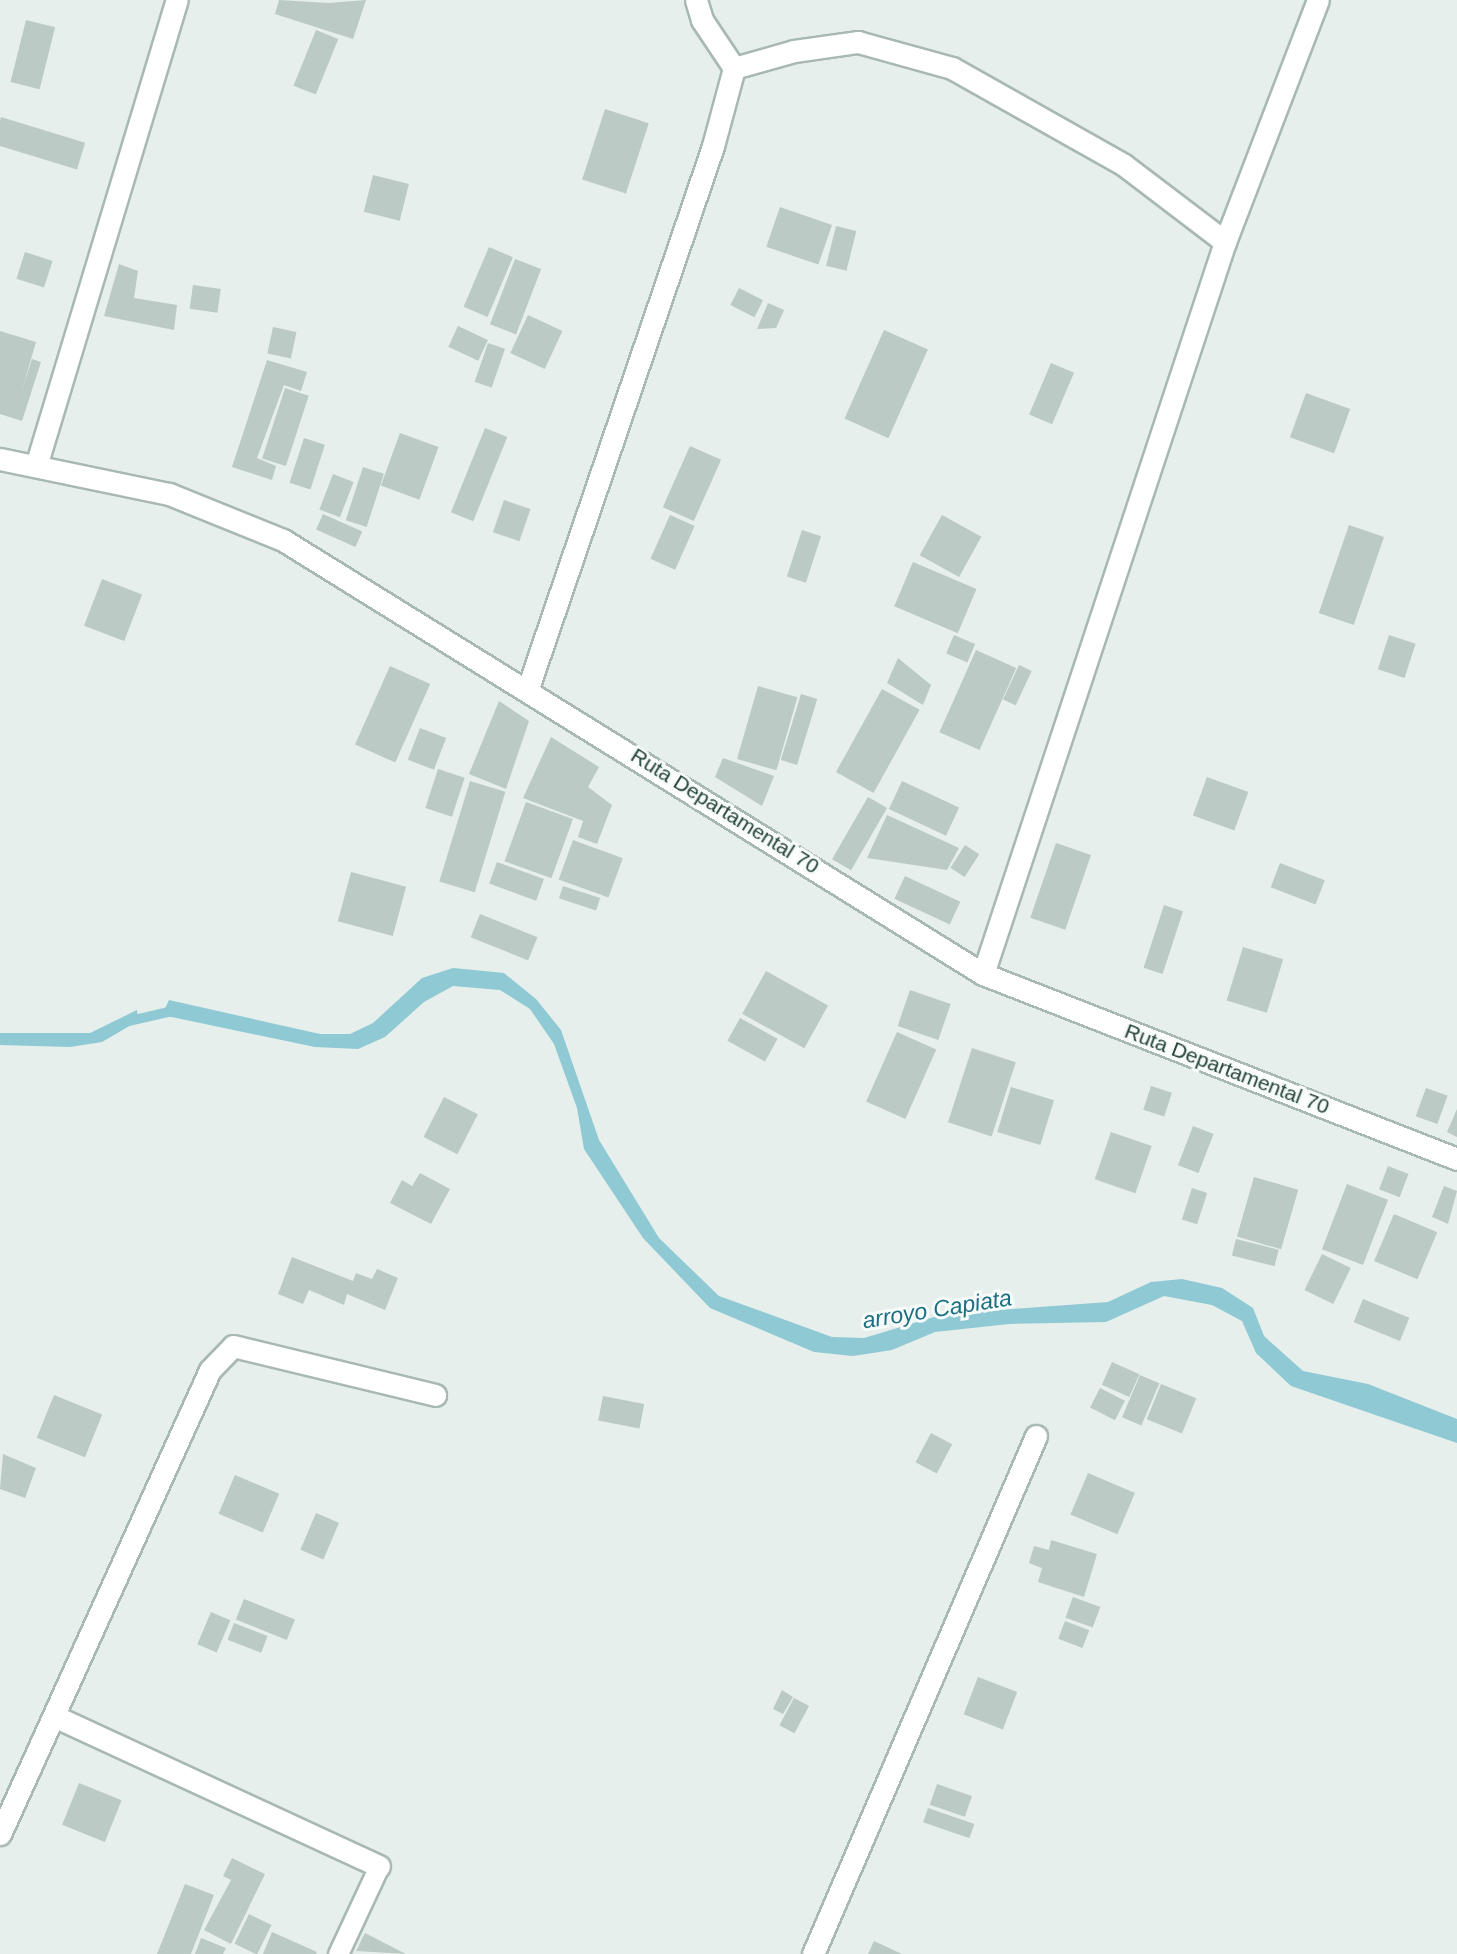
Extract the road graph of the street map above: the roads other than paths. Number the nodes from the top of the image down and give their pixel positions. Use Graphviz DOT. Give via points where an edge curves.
graph roads {
  1 [pos="177,0"];
  2 [pos="696,0"];
  3 [pos="1318,0"];
  4 [pos="734,68"];
  5 [pos="1225,242"];
  6 [pos="0,459"];
  7 [pos="36,466"];
  8 [pos="527,688"];
  9 [pos="983,974"];
  10 [pos="1457,1159"];
  11 [pos="436,1395"];
  12 [pos="1036,1436"];
  13 [pos="54,1716"];
  14 [pos="0,1834"];
  15 [pos="379,1866"];
  16 [pos="338,1954"];
  17 [pos="813,1954"];
  1 -- 7 [label="street"];
  2 -- 4 [label="street" via="702,20"];
  3 -- 5 [label="street"];
  4 -- 5 [label="street" via="794,51 858,41 952,68 1124,165"];
  4 -- 8 [label="street" via="713,146"];
  5 -- 9 [label="street"];
  6 -- 7 [label="street, Ruta Departamental 70"];
  7 -- 8 [label="street, Ruta Departamental 70" via="169,494 283,540"];
  8 -- 9 [label="street, Ruta Departamental 70"];
  9 -- 10 [label="street, Ruta Departamental 70"];
  11 -- 13 [label="street" via="233,1346 210,1370"];
  12 -- 17 [label="street"];
  13 -- 14 [label="street"];
  13 -- 15 [label="street"];
  15 -- 16 [label="lane"];
}
